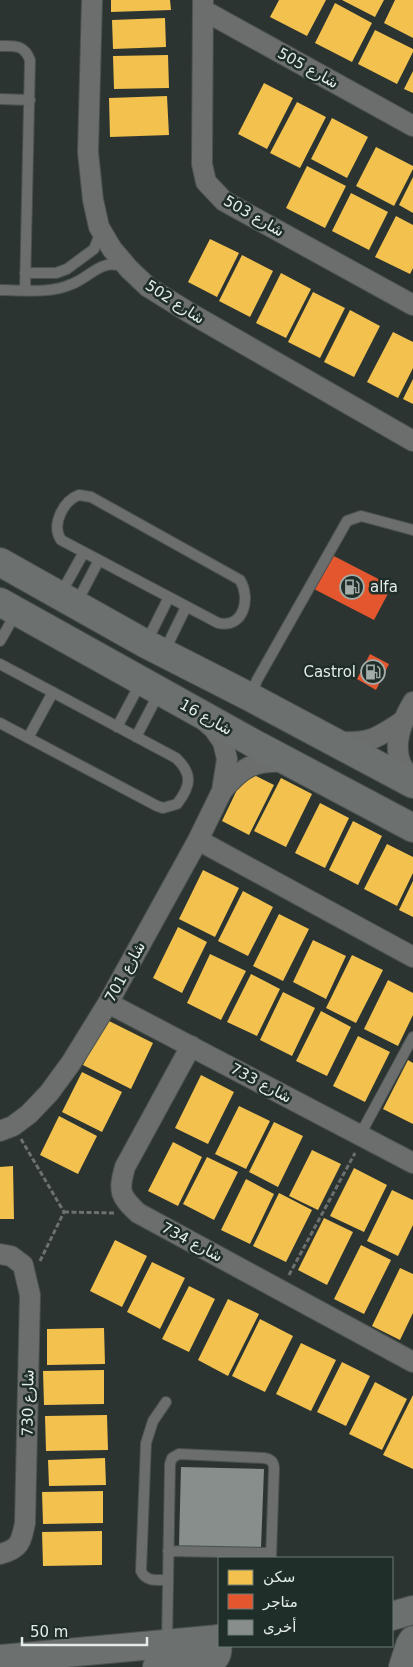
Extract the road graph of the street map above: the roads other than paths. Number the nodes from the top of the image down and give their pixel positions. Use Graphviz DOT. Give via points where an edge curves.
graph roads {
  1 [pos="92,0"];
  2 [pos="203,5"];
  3 [pos="0,46"];
  4 [pos="0,99"];
  5 [pos="30,100"];
  6 [pos="413,126"];
  7 [pos="99,227"];
  8 [pos="129,269"];
  9 [pos="25,273"];
  10 [pos="0,290"];
  11 [pos="24,290"];
  12 [pos="413,305"];
  13 [pos="413,441"];
  14 [pos="413,530"];
  15 [pos="84,552"];
  16 [pos="99,560"];
  17 [pos="0,562"];
  18 [pos="169,597"];
  19 [pos="67,601"];
  20 [pos="8,607"];
  21 [pos="186,607"];
  22 [pos="0,640"];
  23 [pos="154,649"];
  24 [pos="0,664"];
  25 [pos="151,686"];
  26 [pos="53,692"];
  27 [pos="250,697"];
  28 [pos="413,702"];
  29 [pos="193,709"];
  30 [pos="403,721"];
  31 [pos="0,723"];
  32 [pos="117,727"];
  33 [pos="136,737"];
  34 [pos="28,738"];
  35 [pos="337,742"];
  36 [pos="289,762"];
  37 [pos="413,782"];
  38 [pos="222,791"];
  39 [pos="413,828"];
  40 [pos="198,840"];
  41 [pos="413,957"];
  42 [pos="108,1003"];
  43 [pos="413,1037"];
  44 [pos="191,1046"];
  45 [pos="6,1128"];
  46 [pos="362,1136"];
  47 [pos="413,1163"];
  48 [pos="0,1254"];
  49 [pos="413,1362"];
  50 [pos="166,1402"];
  51 [pos="168,1551"];
  52 [pos="0,1554"];
  53 [pos="271,1556"];
  54 [pos="168,1580"];
  55 [pos="413,1610"];
  56 [pos="393,1616"];
  57 [pos="218,1639"];
  58 [pos="413,1640"];
  59 [pos="162,1655"];
  60 [pos="0,1659"];
  61 [pos="403,1667"];
  1 -- 7 [label="street, شارع 502" via="88,152"];
  2 -- 6 [label="street, شارع 505"];
  2 -- 12 [label="street, شارع 503" via="202,164 206,182 224,201"];
  3 -- 5 [label="lane" via="16,46 27,52"];
  4 -- 5 [label="lane"];
  5 -- 9 [label="lane"];
  7 -- 8 [label="street, شارع 502"];
  7 -- 9 [label="lane" via="94,249 67,269 56,273"];
  8 -- 11 [label="lane" via="107,264 61,289"];
  8 -- 13 [label="street, شارع 502" via="148,286 190,313"];
  9 -- 11 [label="lane"];
  10 -- 11 [label="lane"];
  14 -- 27 [label="lane" via="361,516 347,521"];
  15 -- 16 [label="lane"];
  15 -- 19 [label="lane"];
  15 -- 21 [label="lane" via="61,540 56,530 58,519 69,501 79,495 91,497 240,580 245,591 245,606 238,619 228,624 218,623"];
  16 -- 18 [label="lane"];
  16 -- 19 [label="lane"];
  17 -- 19 [label="street"];
  18 -- 21 [label="lane"];
  18 -- 23 [label="lane"];
  19 -- 23 [label="street"];
  20 -- 22 [label="lane"];
  20 -- 25 [label="street, شارع 16"];
  21 -- 23 [label="lane"];
  23 -- 27 [label="street"];
  24 -- 26 [label="lane"];
  25 -- 29 [label="street, شارع 16"];
  25 -- 32 [label="lane"];
  25 -- 33 [label="lane"];
  26 -- 32 [label="lane"];
  26 -- 34 [label="lane"];
  27 -- 35 [label="street"];
  28 -- 30 [label="street"];
  29 -- 36 [label="street, شارع 16"];
  29 -- 38 [label="street, شارع 701" via="223,742 227,759"];
  30 -- 35 [label="street" via="378,738 365,742"];
  30 -- 37 [label="street" via="398,756"];
  31 -- 34 [label="lane"];
  32 -- 33 [label="lane"];
  33 -- 34 [label="lane" via="176,758 188,773 189,781 177,804 164,808 157,806"];
  35 -- 37 [label="street"];
  36 -- 38 [label="street, شارع 701" via="267,761 248,767 235,775"];
  36 -- 39 [label="street, شارع 16"];
  38 -- 40 [label="street, شارع 701"];
  40 -- 41 [label="street"];
  40 -- 42 [label="street, شارع 701"];
  42 -- 44 [label="street, شارع 733"];
  42 -- 45 [label="street, شارع 701" via="49,1093 29,1114"];
  43 -- 46 [label="lane"];
  44 -- 46 [label="street, شارع 733"];
  44 -- 49 [label="street, شارع 734" via="125,1167 121,1183 124,1199 138,1213"];
  46 -- 47 [label="street, شارع 733"];
  48 -- 52 [label="street, شارع 730" via="11,1256 23,1265 30,1295 25,1523 21,1541 12,1551"];
  50 -- 54 [label="lane" via="153,1421 146,1443 141,1568 146,1578"];
  51 -- 53 [label="lane"];
  51 -- 53 [label="lane" via="172,1458 179,1454 264,1458 274,1465"];
  51 -- 54 [label="lane"];
  54 -- 59 [label="lane"];
  55 -- 56 [label="street"];
  57 -- 59 [label="street"];
  58 -- 61 [label="street"];
  59 -- 60 [label="street"];
}
